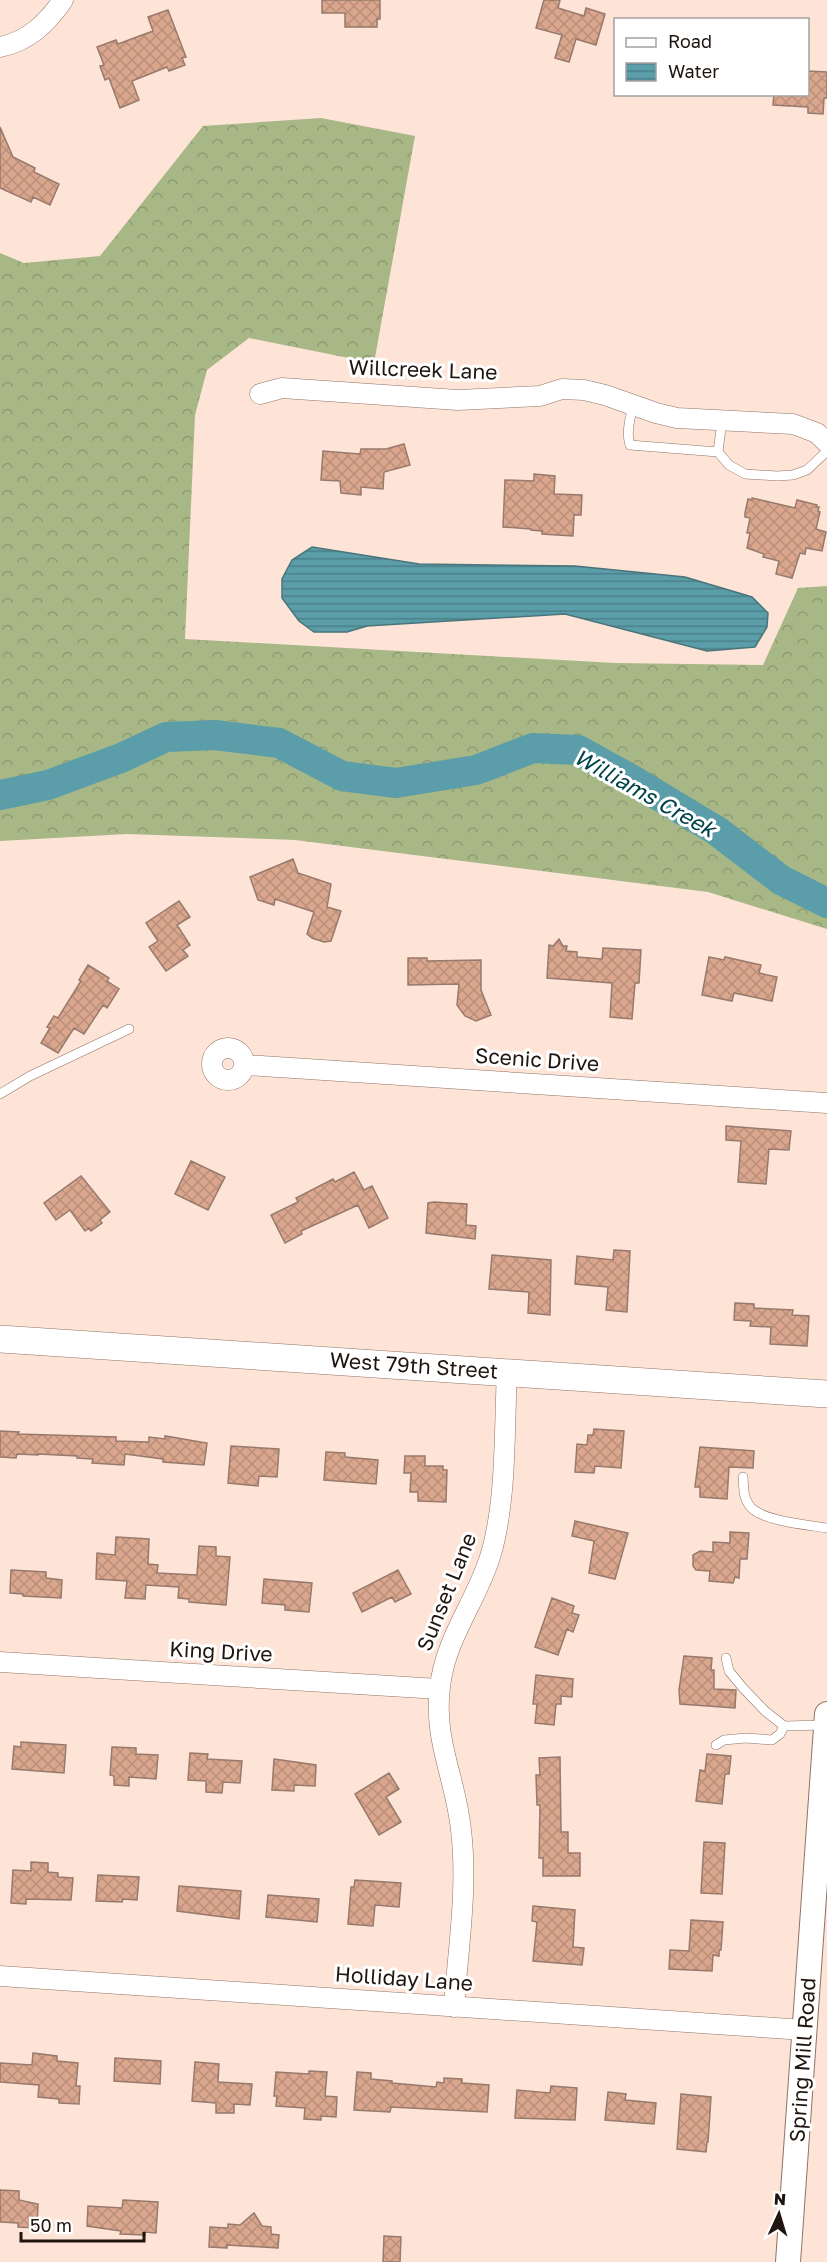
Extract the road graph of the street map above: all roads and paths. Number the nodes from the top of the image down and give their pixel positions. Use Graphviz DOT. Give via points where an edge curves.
graph roads {
  1 [pos="63,0"];
  2 [pos="0,47"];
  3 [pos="260,394"];
  4 [pos="633,406"];
  5 [pos="722,421"];
  6 [pos="827,443"];
  7 [pos="827,451"];
  8 [pos="718,452"];
  9 [pos="129,1029"];
  10 [pos="244,1065"];
  11 [pos="0,1094"];
  12 [pos="827,1103"];
  13 [pos="0,1339"];
  14 [pos="507,1372"];
  15 [pos="827,1394"];
  16 [pos="743,1477"];
  17 [pos="827,1528"];
  18 [pos="726,1658"];
  19 [pos="0,1662"];
  20 [pos="439,1689"];
  21 [pos="827,1719"];
  22 [pos="784,1726"];
  23 [pos="716,1745"];
  24 [pos="821,1895"];
  25 [pos="0,1976"];
  26 [pos="454,2007"];
  27 [pos="805,2030"];
  28 [pos="788,2262"];
  1 -- 2 [label="street" via="30,36"];
  3 -- 4 [label="street, Willcreek Lane" via="282,388 458,400 540,396 562,389 598,393"];
  4 -- 5 [label="street, Willcreek Lane" via="677,418"];
  4 -- 8 [label="lane" via="630,445"];
  5 -- 6 [label="street, Willcreek Lane" via="793,424"];
  5 -- 8 [label="lane"];
  7 -- 8 [label="lane" via="807,470 777,476 745,474 729,465"];
  9 -- 11 [label="lane"];
  10 -- 12 [label="street, Scenic Drive"];
  13 -- 14 [label="main road, West 79th Street"];
  14 -- 15 [label="main road, West 79th Street"];
  14 -- 20 [label="street, Sunset Lane" via="496,1534 485,1573 448,1650"];
  16 -- 17 [label="lane" via="750,1508 763,1515"];
  18 -- 22 [label="lane" via="729,1671 743,1688"];
  19 -- 20 [label="street, King Drive"];
  20 -- 26 [label="street, Sunset Lane" via="441,1743 458,1808 463,1846"];
  21 -- 22 [label="lane"];
  21 -- 24 [label="street, Spring Mill Road"];
  22 -- 23 [label="lane" via="772,1740 746,1738 724,1740"];
  24 -- 27 [label="street, Spring Mill Road"];
  25 -- 26 [label="street, Holliday Lane"];
  26 -- 27 [label="street, Holliday Lane"];
  27 -- 28 [label="street, Spring Mill Road"];
}
